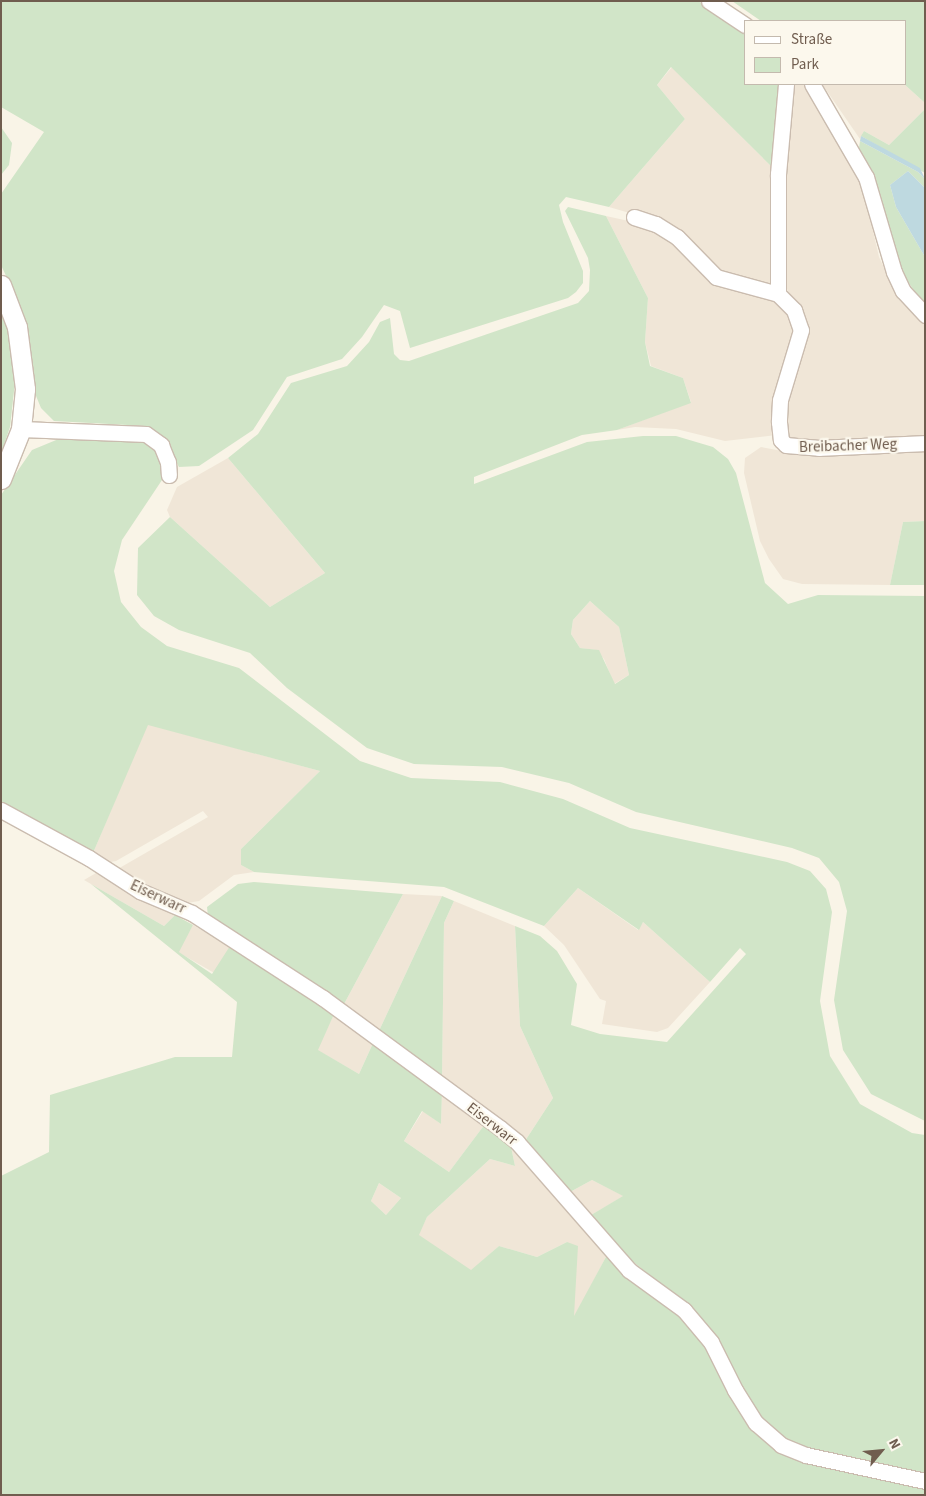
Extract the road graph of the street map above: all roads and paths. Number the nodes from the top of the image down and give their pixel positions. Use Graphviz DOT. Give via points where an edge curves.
graph roads {
  1 [pos="708,1"];
  2 [pos="744,24"];
  3 [pos="786,85"];
  4 [pos="813,85"];
  5 [pos="634,217"];
  6 [pos="1,285"];
  7 [pos="778,294"];
  8 [pos="925,315"];
  9 [pos="21,429"];
  10 [pos="925,443"];
  11 [pos="169,475"];
  12 [pos="1,479"];
  13 [pos="1,810"];
  14 [pos="925,1481"];
  1 -- 2 [label="street"];
  3 -- 7 [label="street" via="778,174"];
  4 -- 8 [label="street" via="866,177 894,272 903,290"];
  5 -- 7 [label="street" via="656,224 678,237 716,277"];
  6 -- 9 [label="street" via="17,327 23,362"];
  7 -- 10 [label="street, Breibacher Weg" via="794,310 800,330 780,400 781,440 786,445 819,448"];
  9 -- 11 [label="street" via="146,434 160,445 168,462"];
  9 -- 12 [label="street"];
  13 -- 14 [label="street, Eiserwarr" via="89,858 140,891 192,913 323,998 500,1128 517,1142 629,1270 684,1310 711,1342 756,1423 781,1445 806,1455"];
}
